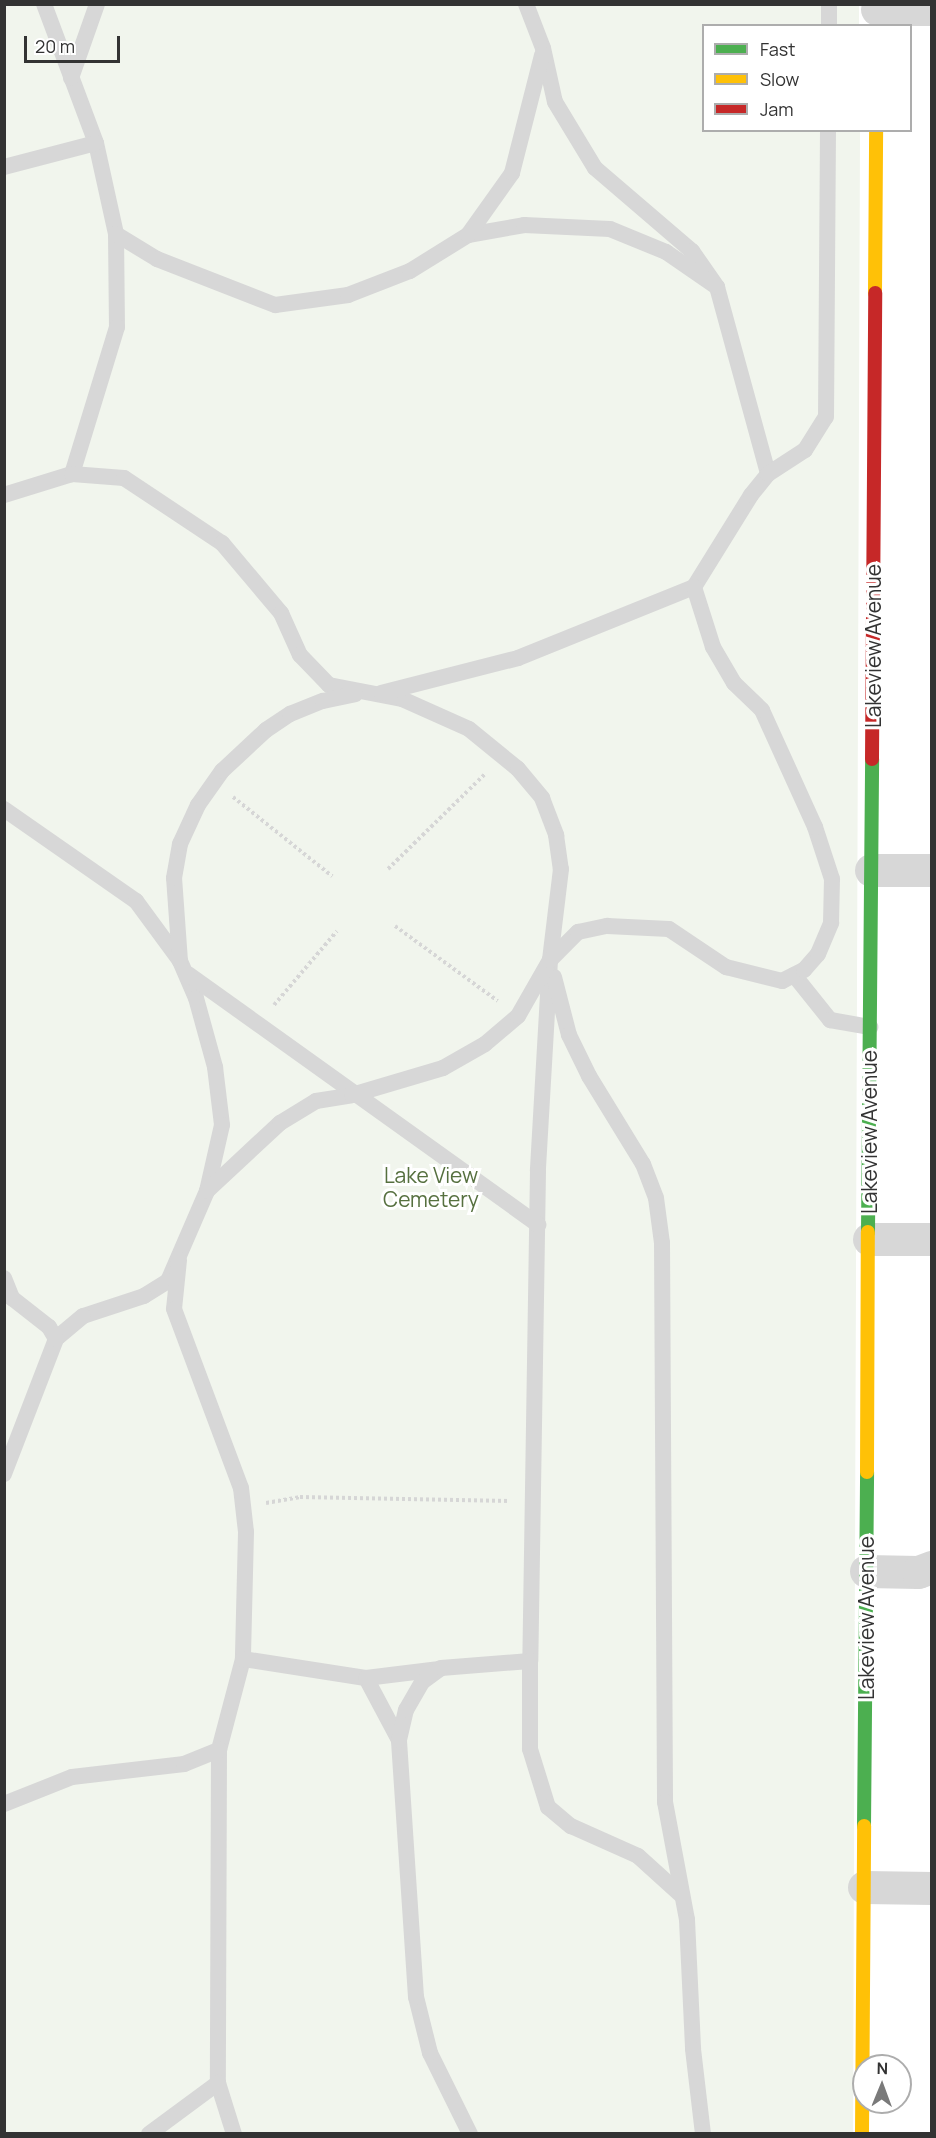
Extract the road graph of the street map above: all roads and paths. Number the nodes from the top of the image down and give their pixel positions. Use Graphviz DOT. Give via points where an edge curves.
graph roads {
  1 [pos="44,4"];
  2 [pos="97,4"];
  3 [pos="526,4"];
  4 [pos="829,4"];
  5 [pos="932,9"];
  6 [pos="877,13"];
  7 [pos="829,24"];
  8 [pos="543,48"];
  9 [pos="70,78"];
  10 [pos="828,132"];
  11 [pos="876,132"];
  12 [pos="96,143"];
  13 [pos="4,167"];
  14 [pos="116,234"];
  15 [pos="468,235"];
  16 [pos="717,287"];
  17 [pos="72,474"];
  18 [pos="768,474"];
  19 [pos="4,495"];
  20 [pos="694,587"];
  21 [pos="378,694"];
  22 [pos="504,756"];
  23 [pos="214,782"];
  24 [pos="4,809"];
  25 [pos="388,869"];
  26 [pos="871,870"];
  27 [pos="932,870"];
  28 [pos="332,876"];
  29 [pos="394,926"];
  30 [pos="337,931"];
  31 [pos="550,960"];
  32 [pos="184,968"];
  33 [pos="794,975"];
  34 [pos="518,1016"];
  35 [pos="258,1024"];
  36 [pos="870,1027"];
  37 [pos="352,1095"];
  38 [pos="207,1191"];
  39 [pos="538,1225"];
  40 [pos="868,1239"];
  41 [pos="932,1239"];
  42 [pos="179,1260"];
  43 [pos="4,1278"];
  44 [pos="4,1307"];
  45 [pos="23,1308"];
  46 [pos="56,1339"];
  47 [pos="4,1474"];
  48 [pos="244,1513"];
  49 [pos="534,1516"];
  50 [pos="932,1567"];
  51 [pos="866,1571"];
  52 [pos="243,1659"];
  53 [pos="530,1662"];
  54 [pos="441,1668"];
  55 [pos="366,1678"];
  56 [pos="399,1740"];
  57 [pos="219,1750"];
  58 [pos="4,1804"];
  59 [pos="864,1887"];
  60 [pos="932,1888"];
  61 [pos="680,1894"];
  62 [pos="218,2083"];
  63 [pos="149,2133"];
  64 [pos="234,2133"];
  65 [pos="470,2133"];
  66 [pos="703,2133"];
  67 [pos="862,2133"];
  1 -- 9 [label="lane"];
  2 -- 9 [label="lane"];
  3 -- 8 [label="lane"];
  4 -- 7 [label="lane"];
  5 -- 6 [label="street"];
  8 -- 15 [label="lane" via="512,173"];
  8 -- 16 [label="lane" via="555,102 595,168 692,251"];
  9 -- 12 [label="lane"];
  10 -- 18 [label="lane" via="826,417 805,450"];
  11 -- 26 [label="street, Lakeview Avenue"];
  12 -- 13 [label="lane"];
  12 -- 14 [label="lane"];
  14 -- 15 [label="lane" via="157,259 275,304 348,295 410,271"];
  14 -- 17 [label="lane" via="117,327"];
  15 -- 16 [label="lane" via="524,225 610,229 666,252"];
  16 -- 18 [label="lane"];
  17 -- 19 [label="lane"];
  17 -- 21 [label="lane" via="124,478 222,543 281,613 300,655 329,685"];
  18 -- 20 [label="lane"];
  20 -- 21 [label="lane" via="518,658"];
  20 -- 33 [label="lane" via="713,647 734,683 762,710 773,732 815,827 832,879 831,923 818,954"];
  21 -- 22 [label="lane" via="438,713 469,729"];
  21 -- 23 [label="lane" via="348,695 290,714 266,730"];
  22 -- 25 [label="path"];
  22 -- 31 [label="lane" via="542,798 556,835 561,869"];
  23 -- 28 [label="path"];
  23 -- 32 [label="lane" via="180,844 176,867 174,901"];
  24 -- 32 [label="lane" via="136,901"];
  26 -- 27 [label="street"];
  26 -- 36 [label="street, Lakeview Avenue"];
  29 -- 34 [label="path"];
  30 -- 35 [label="path"];
  31 -- 33 [label="lane" via="578,932 607,926 669,929 726,967 782,981"];
  31 -- 34 [label="lane"];
  31 -- 39 [label="lane"];
  31 -- 61 [label="lane" via="569,1035 588,1076 643,1164 656,1198 662,1243 665,1802"];
  32 -- 35 [label="lane"];
  32 -- 38 [label="lane" via="215,1067 222,1125"];
  33 -- 36 [label="lane" via="830,1020"];
  34 -- 37 [label="lane" via="485,1044 443,1068"];
  35 -- 37 [label="lane"];
  36 -- 40 [label="street, Lakeview Avenue"];
  37 -- 38 [label="lane" via="316,1101 280,1123"];
  37 -- 39 [label="lane"];
  38 -- 42 [label="lane"];
  39 -- 49 [label="lane"];
  40 -- 41 [label="street"];
  40 -- 51 [label="street, Lakeview Avenue"];
  42 -- 46 [label="lane" via="168,1281 144,1296 83,1316"];
  42 -- 48 [label="lane" via="174,1309 229,1450"];
  43 -- 45 [label="lane" via="12,1298"];
  44 -- 45 [label="lane"];
  45 -- 46 [label="lane" via="49,1327"];
  46 -- 47 [label="lane"];
  48 -- 49 [label="path" via="273,1500 300,1497 416,1498 508,1500"];
  48 -- 52 [label="lane" via="247,1568"];
  49 -- 53 [label="lane"];
  50 -- 51 [label="street" via="918,1572"];
  51 -- 59 [label="street, Lakeview Avenue"];
  52 -- 55 [label="lane"];
  52 -- 57 [label="lane"];
  53 -- 54 [label="lane"];
  53 -- 61 [label="lane" via="530,1749 548,1807 571,1826 638,1856"];
  54 -- 55 [label="lane"];
  54 -- 56 [label="lane" via="422,1682 406,1710"];
  55 -- 56 [label="lane"];
  56 -- 65 [label="lane" via="416,1997 430,2053"];
  57 -- 58 [label="lane" via="184,1764 72,1777"];
  57 -- 62 [label="lane"];
  59 -- 60 [label="street"];
  59 -- 67 [label="street, Lakeview Avenue"];
  61 -- 66 [label="lane" via="687,1920 693,2049"];
  62 -- 63 [label="lane"];
  62 -- 64 [label="lane"];
}
